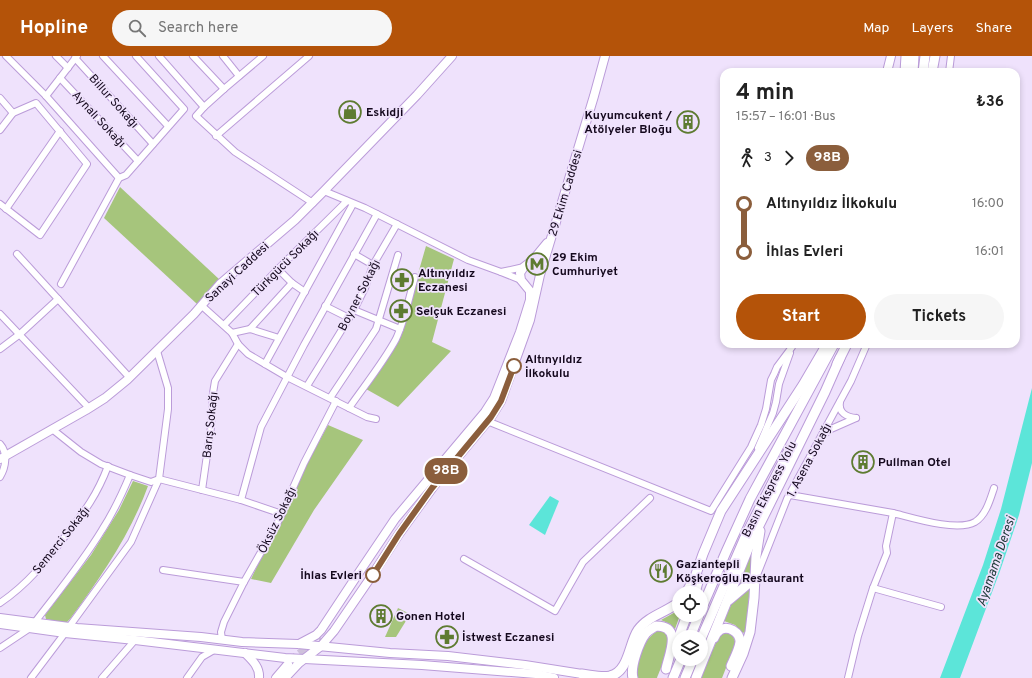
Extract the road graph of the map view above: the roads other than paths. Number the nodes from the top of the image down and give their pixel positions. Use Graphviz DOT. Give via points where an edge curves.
graph roads {
  1 [pos="6,56"];
  2 [pos="56,56"];
  3 [pos="103,56"];
  4 [pos="136,56"];
  5 [pos="159,56"];
  6 [pos="193,56"];
  7 [pos="223,56"];
  8 [pos="263,56"];
  9 [pos="309,56"];
  10 [pos="452,56"];
  11 [pos="605,56"];
  12 [pos="891,56"];
  13 [pos="896,56"];
  14 [pos="906,56"];
  15 [pos="914,56"];
  16 [pos="925,56"];
  17 [pos="935,56"];
  18 [pos="951,56"];
  19 [pos="76,57"];
  20 [pos="68,68"];
  21 [pos="888,68"];
  22 [pos="893,68"];
  23 [pos="905,68"];
  24 [pos="913,68"];
  25 [pos="924,68"];
  26 [pos="933,68"];
  27 [pos="950,68"];
  28 [pos="240,76"];
  29 [pos="60,78"];
  30 [pos="224,89"];
  31 [pos="46,96"];
  32 [pos="0,98"];
  33 [pos="204,107"];
  34 [pos="184,109"];
  35 [pos="13,113"];
  36 [pos="196,116"];
  37 [pos="168,126"];
  38 [pos="0,130"];
  39 [pos="60,131"];
  40 [pos="216,136"];
  41 [pos="153,144"];
  42 [pos="138,161"];
  43 [pos="119,178"];
  44 [pos="324,191"];
  45 [pos="313,202"];
  46 [pos="350,202"];
  47 [pos="0,204"];
  48 [pos="6,209"];
  49 [pos="377,214"];
  50 [pos="397,224"];
  51 [pos="552,236"];
  52 [pos="17,254"];
  53 [pos="354,254"];
  54 [pos="398,255"];
  55 [pos="373,265"];
  56 [pos="525,266"];
  57 [pos="278,269"];
  58 [pos="501,272"];
  59 [pos="415,277"];
  60 [pos="540,277"];
  61 [pos="522,281"];
  62 [pos="292,283"];
  63 [pos="61,284"];
  64 [pos="305,292"];
  65 [pos="58,300"];
  66 [pos="202,306"];
  67 [pos="325,306"];
  68 [pos="354,310"];
  69 [pos="0,314"];
  70 [pos="349,318"];
  71 [pos="378,320"];
  72 [pos="224,325"];
  73 [pos="400,328"];
  74 [pos="250,329"];
  75 [pos="232,333"];
  76 [pos="20,334"];
  77 [pos="279,338"];
  78 [pos="238,344"];
  79 [pos="791,348"];
  80 [pos="792,348"];
  81 [pos="825,348"];
  82 [pos="832,348"];
  83 [pos="845,348"];
  84 [pos="865,348"];
  85 [pos="0,350"];
  86 [pos="156,351"];
  87 [pos="840,358"];
  88 [pos="265,364"];
  89 [pos="287,376"];
  90 [pos="129,378"];
  91 [pos="307,386"];
  92 [pos="841,399"];
  93 [pos="333,400"];
  94 [pos="89,408"];
  95 [pos="349,408"];
  96 [pos="376,419"];
  97 [pos="487,421"];
  98 [pos="52,429"];
  99 [pos="819,439"];
  100 [pos="0,444"];
  101 [pos="3,458"];
  102 [pos="108,466"];
  103 [pos="749,468"];
  104 [pos="130,476"];
  105 [pos="0,477"];
  106 [pos="159,478"];
  107 [pos="994,488"];
  108 [pos="202,490"];
  109 [pos="790,495"];
  110 [pos="650,498"];
  111 [pos="241,500"];
  112 [pos="770,504"];
  113 [pos="894,513"];
  114 [pos="282,514"];
  115 [pos="383,538"];
  116 [pos="708,540"];
  117 [pos="464,559"];
  118 [pos="163,570"];
  119 [pos="755,578"];
  120 [pos="244,582"];
  121 [pos="690,586"];
  122 [pos="697,586"];
  123 [pos="873,588"];
  124 [pos="708,594"];
  125 [pos="0,603"];
  126 [pos="726,603"];
  127 [pos="672,607"];
  128 [pos="941,607"];
  129 [pos="0,618"];
  130 [pos="684,622"];
  131 [pos="0,624"];
  132 [pos="32,625"];
  133 [pos="67,630"];
  134 [pos="705,630"];
  135 [pos="334,631"];
  136 [pos="135,640"];
  137 [pos="222,640"];
  138 [pos="298,644"];
  139 [pos="322,645"];
  140 [pos="0,648"];
  141 [pos="340,648"];
  142 [pos="708,648"];
  143 [pos="201,652"];
  144 [pos="245,653"];
  145 [pos="448,656"];
  146 [pos="305,660"];
  147 [pos="288,664"];
  148 [pos="678,666"];
  149 [pos="690,666"];
  150 [pos="701,666"];
  151 [pos="666,669"];
  152 [pos="508,671"];
  153 [pos="582,674"];
  154 [pos="534,676"];
  155 [pos="32,678"];
  156 [pos="102,678"];
  157 [pos="186,678"];
  158 [pos="259,678"];
  159 [pos="276,678"];
  160 [pos="285,678"];
  161 [pos="517,678"];
  162 [pos="554,678"];
  163 [pos="592,678"];
  164 [pos="633,678"];
  165 [pos="662,678"];
  166 [pos="673,678"];
  167 [pos="685,678"];
  168 [pos="696,678"];
  169 [pos="726,678"];
  170 [pos="732,678"];
  171 [pos="848,678"];
  1 -- 31 [label="street"];
  2 -- 20 [label="street"];
  3 -- 37 [label="street"];
  4 -- 34 [label="street"];
  5 -- 33 [label="street"];
  6 -- 30 [label="street"];
  7 -- 28 [label="street"];
  8 -- 28 [label="street"];
  9 -- 40 [label="street"];
  10 -- 44 [label="main road, Sanayi Caddesi"];
  11 -- 51 [label="main road, 29 Ekim Caddesi"];
  12 -- 21 [label="main road"];
  13 -- 22 [label="main road"];
  14 -- 23 [label="highway"];
  15 -- 24 [label="highway"];
  16 -- 25 [label="highway"];
  17 -- 26 [label="highway"];
  18 -- 27 [label="street"];
  19 -- 20 [label="street"];
  19 -- 41 [label="street, Billur Sokağı"];
  20 -- 29 [label="street"];
  28 -- 30 [label="street"];
  29 -- 31 [label="street"];
  29 -- 42 [label="street, Aynalı Sokağı"];
  30 -- 33 [label="street"];
  31 -- 43 [label="street"];
  32 -- 35 [label="street"];
  33 -- 36 [label="street"];
  34 -- 36 [label="street"];
  34 -- 37 [label="street"];
  35 -- 38 [label="street"];
  35 -- 39 [label="street" via="36,103"];
  36 -- 40 [label="street"];
  37 -- 41 [label="street"];
  39 -- 48 [label="street"];
  39 -- 48 [label="street" via="87,164 40,235"];
  40 -- 45 [label="street" via="235,152"];
  41 -- 42 [label="street"];
  42 -- 43 [label="street" via="126,175"];
  43 -- 63 [label="street"];
  44 -- 45 [label="main road, Sanayi Caddesi"];
  44 -- 46 [label="street"];
  45 -- 66 [label="main road, Sanayi Caddesi" via="220,284"];
  46 -- 49 [label="street"];
  46 -- 57 [label="street, Türkgücü Sokağı"];
  46 -- 64 [label="street"];
  47 -- 48 [label="street"];
  49 -- 50 [label="street"];
  49 -- 53 [label="street"];
  50 -- 55 [label="street, Boyner Sokağı"];
  50 -- 58 [label="street" via="468,260"];
  51 -- 56 [label="main road"];
  51 -- 60 [label="main road, 29 Ekim Caddesi"];
  52 -- 65 [label="street"];
  53 -- 55 [label="street"];
  53 -- 67 [label="street"];
  54 -- 71 [label="street, Öksüz Sokağı"];
  55 -- 68 [label="street, Boyner Sokağı"];
  56 -- 58 [label="street"];
  56 -- 60 [label="main road" via="536,267"];
  56 -- 61 [label="main road" via="520,273"];
  57 -- 62 [label="street"];
  57 -- 72 [label="street, Türkgücü Sokağı"];
  58 -- 61 [label="street"];
  59 -- 73 [label="street"];
  60 -- 61 [label="main road" via="533,285"];
  60 -- 97 [label="main road, 29 Ekim Caddesi" via="530,320 511,374 501,401"];
  61 -- 115 [label="main road" via="530,291 530,300 494,398 486,412 418,491"];
  62 -- 64 [label="street"];
  62 -- 74 [label="street"];
  64 -- 77 [label="street"];
  65 -- 76 [label="street"];
  65 -- 90 [label="street"];
  66 -- 72 [label="street"];
  66 -- 86 [label="main road, Sanayi Caddesi"];
  67 -- 70 [label="street"];
  67 -- 89 [label="street"];
  68 -- 70 [label="street, Boyner Sokağı"];
  68 -- 71 [label="street"];
  69 -- 76 [label="street"];
  70 -- 91 [label="street, Boyner Sokağı"];
  71 -- 73 [label="street"];
  71 -- 93 [label="street, Öksüz Sokağı" via="376,329"];
  72 -- 75 [label="street"];
  73 -- 95 [label="street" via="375,372"];
  74 -- 75 [label="street"];
  74 -- 77 [label="street"];
  75 -- 78 [label="street"];
  76 -- 85 [label="street"];
  76 -- 94 [label="street"];
  77 -- 88 [label="street"];
  78 -- 88 [label="street" via="248,354"];
  78 -- 108 [label="street, Barış Sokağı" via="215,382"];
  79 -- 97 [label="street" via="771,380 766,409 751,447 711,511"];
  80 -- 103 [label="street" via="779,384 773,413"];
  81 -- 103 [label="highway" via="800,391"];
  82 -- 124 [label="highway, Basın Ekspress Yolu" via="750,499"];
  83 -- 87 [label="highway, Basın Ekspress Yolu"];
  84 -- 92 [label="street, 1. Asena Sokağı"];
  86 -- 90 [label="main road, Sanayi Caddesi"];
  86 -- 106 [label="street" via="168,388"];
  87 -- 112 [label="highway"];
  87 -- 134 [label="highway, Basın Ekspress Yolu" via="755,514"];
  88 -- 89 [label="street"];
  89 -- 91 [label="street"];
  89 -- 111 [label="street" via="261,428"];
  90 -- 94 [label="main road, Sanayi Caddesi"];
  91 -- 93 [label="street"];
  92 -- 99 [label="street, 1. Asena Sokağı"];
  92 -- 99 [label="street" via="841,411 846,416 856,418 831,429"];
  93 -- 95 [label="street"];
  93 -- 114 [label="street, Öksüz Sokağı"];
  94 -- 98 [label="main road, Sanayi Caddesi"];
  95 -- 96 [label="street"];
  97 -- 135 [label="main road, 29 Ekim Caddesi" via="432,488"];
  98 -- 101 [label="main road, Sanayi Caddesi"];
  98 -- 102 [label="street" via="82,452"];
  99 -- 109 [label="street, 1. Asena Sokağı"];
  100 -- 101 [label="street"];
  101 -- 105 [label="street"];
  102 -- 104 [label="street"];
  102 -- 125 [label="street, Semerci Sokağı" via="92,500 41,568"];
  103 -- 116 [label="highway" via="721,511"];
  104 -- 106 [label="street" via="151,482"];
  104 -- 132 [label="street" via="102,531 75,571"];
  106 -- 108 [label="street"];
  106 -- 133 [label="street" via="131,542"];
  107 -- 113 [label="street" via="983,513 966,526 947,525"];
  108 -- 111 [label="street"];
  109 -- 113 [label="street"];
  109 -- 119 [label="street, 1. Asena Sokağı"];
  110 -- 117 [label="street" via="583,562 555,611"];
  111 -- 114 [label="street"];
  112 -- 119 [label="highway" via="758,540"];
  112 -- 126 [label="highway" via="750,544"];
  113 -- 123 [label="street" via="886,546 887,552"];
  114 -- 120 [label="street, Öksüz Sokağı"];
  115 -- 138 [label="main road" via="321,630"];
  115 -- 139 [label="main road"];
  116 -- 121 [label="highway"];
  116 -- 122 [label="highway"];
  118 -- 120 [label="street"];
  119 -- 126 [label="highway"];
  119 -- 170 [label="highway" via="750,632"];
  120 -- 137 [label="street, Öksüz Sokağı" via="224,622"];
  123 -- 128 [label="street"];
  123 -- 171 [label="street"];
  126 -- 142 [label="highway"];
  127 -- 153 [label="highway" via="638,630 626,661 619,671 610,676"];
  129 -- 132 [label="main road"];
  130 -- 151 [label="highway"];
  131 -- 132 [label="main road"];
  132 -- 133 [label="main road"];
  132 -- 140 [label="street"];
  133 -- 136 [label="main road"];
  133 -- 137 [label="main road"];
  133 -- 155 [label="street"];
  135 -- 139 [label="main road, 29 Ekim Caddesi"];
  135 -- 141 [label="main road" via="335,640"];
  136 -- 143 [label="main road"];
  136 -- 156 [label="street"];
  137 -- 138 [label="main road"];
  138 -- 139 [label="main road"];
  139 -- 141 [label="main road"];
  139 -- 145 [label="main road" via="404,657"];
  139 -- 146 [label="main road"];
  141 -- 145 [label="main road"];
  142 -- 169 [label="highway" via="720,630 728,628 736,633 739,638 738,649"];
  143 -- 144 [label="main road" via="215,650"];
  143 -- 157 [label="street"];
  144 -- 146 [label="main road"];
  144 -- 158 [label="main road" via="254,662 260,674"];
  145 -- 153 [label="main road"];
  146 -- 152 [label="main road" via="422,664"];
  146 -- 160 [label="main road" via="293,668"];
  147 -- 159 [label="main road"];
  148 -- 166 [label="highway"];
  149 -- 167 [label="highway"];
  150 -- 168 [label="highway"];
  151 -- 164 [label="highway" via="672,635 665,627 656,626 643,638 632,667"];
  151 -- 165 [label="highway"];
  152 -- 154 [label="main road"];
  152 -- 161 [label="main road"];
  153 -- 163 [label="main road"];
  154 -- 162 [label="main road"];
}
